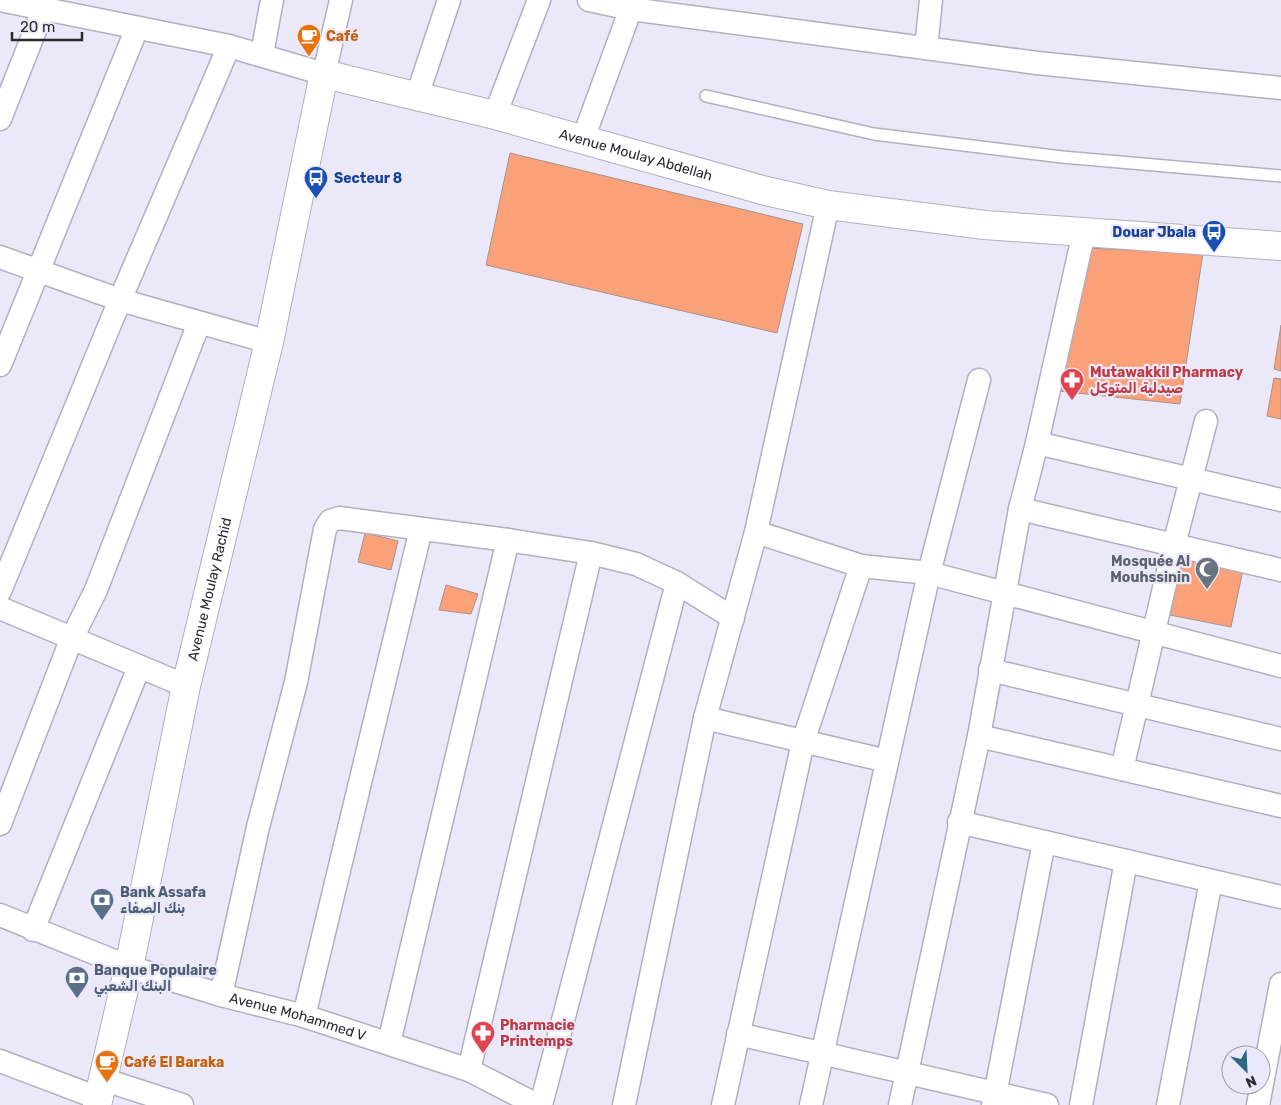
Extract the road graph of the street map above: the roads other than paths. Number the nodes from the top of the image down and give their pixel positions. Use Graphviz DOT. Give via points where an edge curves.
graph roads {
  1 [pos="0,0"];
  2 [pos="272,0"];
  3 [pos="341,0"];
  4 [pos="449,0"];
  5 [pos="539,0"];
  6 [pos="589,0"];
  7 [pos="931,0"];
  8 [pos="632,5"];
  9 [pos="44,8"];
  10 [pos="137,28"];
  11 [pos="229,46"];
  12 [pos="926,48"];
  13 [pos="262,54"];
  14 [pos="324,74"];
  15 [pos="1281,88"];
  16 [pos="418,96"];
  17 [pos="706,96"];
  18 [pos="495,115"];
  19 [pos="0,119"];
  20 [pos="583,139"];
  21 [pos="1281,176"];
  22 [pos="828,205"];
  23 [pos="1084,232"];
  24 [pos="1281,246"];
  25 [pos="0,257"];
  26 [pos="39,270"];
  27 [pos="120,300"];
  28 [pos="199,323"];
  29 [pos="269,342"];
  30 [pos="0,365"];
  31 [pos="979,380"];
  32 [pos="1206,420"];
  33 [pos="1037,444"];
  34 [pos="1191,479"];
  35 [pos="1281,500"];
  36 [pos="1020,508"];
  37 [pos="421,529"];
  38 [pos="756,532"];
  39 [pos="508,540"];
  40 [pos="1174,545"];
  41 [pos="591,553"];
  42 [pos="861,566"];
  43 [pos="1281,570"];
  44 [pos="929,573"];
  45 [pos="677,583"];
  46 [pos="0,591"];
  47 [pos="1004,593"];
  48 [pos="0,608"];
  49 [pos="732,618"];
  50 [pos="1153,632"];
  51 [pos="71,640"];
  52 [pos="1281,666"];
  53 [pos="139,667"];
  54 [pos="990,670"];
  55 [pos="186,686"];
  56 [pos="1137,705"];
  57 [pos="705,718"];
  58 [pos="979,736"];
  59 [pos="1281,739"];
  60 [pos="803,742"];
  61 [pos="887,761"];
  62 [pos="1122,770"];
  63 [pos="1280,800"];
  64 [pos="959,822"];
  65 [pos="0,824"];
  66 [pos="1044,842"];
  67 [pos="1126,861"];
  68 [pos="1211,881"];
  69 [pos="1281,897"];
  70 [pos="0,915"];
  71 [pos="33,930"];
  72 [pos="129,967"];
  73 [pos="1281,984"];
  74 [pos="221,995"];
  75 [pos="304,1016"];
  76 [pos="738,1034"];
  77 [pos="389,1043"];
  78 [pos="823,1054"];
  79 [pos="0,1061"];
  80 [pos="469,1070"];
  81 [pos="906,1073"];
  82 [pos="99,1094"];
  83 [pos="994,1099"];
  84 [pos="182,1105"];
  85 [pos="537,1105"];
  86 [pos="541,1105"];
  87 [pos="624,1105"];
  88 [pos="723,1105"];
  89 [pos="812,1105"];
  90 [pos="900,1105"];
  91 [pos="1046,1105"];
  92 [pos="1081,1105"];
  93 [pos="1168,1105"];
  94 [pos="1258,1105"];
  1 -- 9 [label="street, Avenue Moulay Abdellah"];
  2 -- 13 [label="street"];
  3 -- 14 [label="street"];
  4 -- 16 [label="street"];
  5 -- 18 [label="street"];
  6 -- 8 [label="street"];
  7 -- 12 [label="street"];
  8 -- 12 [label="street"];
  8 -- 20 [label="street"];
  9 -- 10 [label="street, Avenue Moulay Abdellah"];
  9 -- 19 [label="street"];
  10 -- 11 [label="street, Avenue Moulay Abdellah"];
  10 -- 26 [label="street"];
  11 -- 13 [label="street, Avenue Moulay Abdellah"];
  11 -- 27 [label="street"];
  12 -- 15 [label="street"];
  13 -- 14 [label="street, Avenue Moulay Abdellah"];
  14 -- 16 [label="street, Avenue Moulay Abdellah"];
  14 -- 29 [label="street, Avenue Moulay Rachid"];
  16 -- 18 [label="street, Avenue Moulay Abdellah"];
  17 -- 21 [label="lane" via="874,134 1062,157"];
  18 -- 20 [label="street, Avenue Moulay Abdellah"];
  20 -- 22 [label="street, Avenue Moulay Abdellah"];
  22 -- 23 [label="street, Avenue Moulay Abdellah" via="985,225"];
  22 -- 38 [label="street"];
  23 -- 24 [label="street, Avenue Moulay Abdellah"];
  23 -- 33 [label="street"];
  25 -- 26 [label="street"];
  26 -- 27 [label="street"];
  26 -- 30 [label="street"];
  27 -- 28 [label="street"];
  27 -- 46 [label="street"];
  28 -- 29 [label="street"];
  28 -- 51 [label="street" via="96,590"];
  29 -- 55 [label="street, Avenue Moulay Rachid"];
  31 -- 44 [label="street"];
  32 -- 34 [label="street"];
  33 -- 34 [label="street"];
  33 -- 36 [label="street"];
  34 -- 35 [label="street"];
  34 -- 40 [label="street"];
  36 -- 40 [label="street"];
  36 -- 47 [label="street"];
  37 -- 39 [label="street"];
  37 -- 74 [label="street" via="339,518 330,521 325,528 296,682 258,827"];
  37 -- 75 [label="street"];
  38 -- 42 [label="street"];
  38 -- 49 [label="street"];
  39 -- 41 [label="street"];
  39 -- 77 [label="street"];
  40 -- 43 [label="street"];
  40 -- 50 [label="street"];
  41 -- 45 [label="street" via="636,564"];
  41 -- 80 [label="street"];
  42 -- 44 [label="street"];
  42 -- 60 [label="street"];
  44 -- 47 [label="street"];
  44 -- 61 [label="street"];
  45 -- 49 [label="street"];
  45 -- 86 [label="street"];
  47 -- 50 [label="street"];
  47 -- 54 [label="street"];
  48 -- 51 [label="street"];
  49 -- 57 [label="street"];
  50 -- 52 [label="street"];
  50 -- 56 [label="street"];
  51 -- 53 [label="street"];
  51 -- 65 [label="street"];
  53 -- 55 [label="street"];
  53 -- 71 [label="street"];
  54 -- 56 [label="street"];
  54 -- 58 [label="street"];
  55 -- 72 [label="street, Avenue Moulay Rachid"];
  56 -- 59 [label="street"];
  56 -- 62 [label="street"];
  57 -- 60 [label="street"];
  57 -- 87 [label="street"];
  58 -- 62 [label="street"];
  58 -- 64 [label="street"];
  60 -- 61 [label="street"];
  60 -- 76 [label="street"];
  61 -- 78 [label="street"];
  62 -- 63 [label="street"];
  64 -- 66 [label="street"];
  64 -- 81 [label="street"];
  66 -- 67 [label="street"];
  66 -- 83 [label="street"];
  67 -- 68 [label="street"];
  67 -- 92 [label="street"];
  68 -- 69 [label="street"];
  68 -- 93 [label="street"];
  70 -- 71 [label="street, Avenue Mohammed V"];
  71 -- 72 [label="street, Avenue Mohammed V"];
  72 -- 74 [label="street, Avenue Mohammed V"];
  72 -- 82 [label="street, Avenue Moulay Rachid"];
  73 -- 94 [label="street"];
  74 -- 75 [label="street, Avenue Mohammed V"];
  75 -- 77 [label="street, Avenue Mohammed V"];
  76 -- 78 [label="street"];
  76 -- 88 [label="street"];
  77 -- 80 [label="street, Avenue Mohammed V"];
  78 -- 81 [label="street"];
  78 -- 89 [label="street"];
  79 -- 82 [label="street"];
  80 -- 85 [label="street, Avenue Mohammed V"];
  81 -- 83 [label="street"];
  81 -- 90 [label="street"];
  82 -- 84 [label="street"];
  83 -- 91 [label="street"];
}
